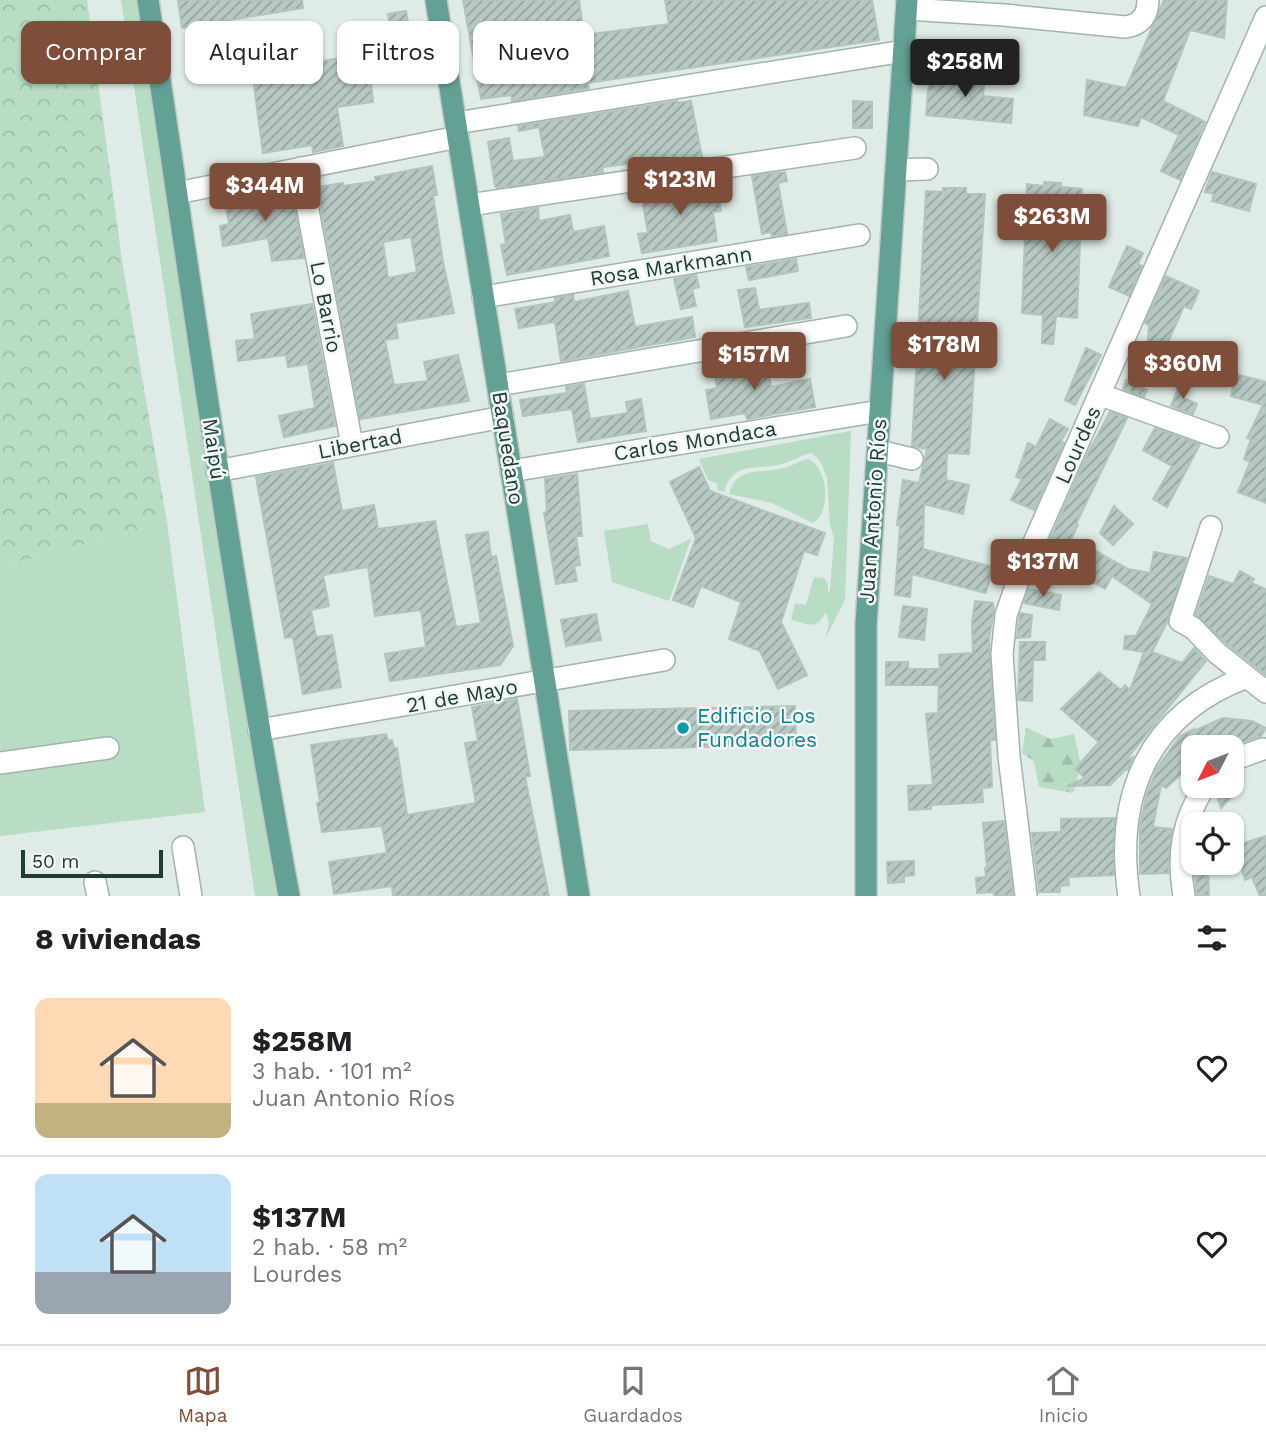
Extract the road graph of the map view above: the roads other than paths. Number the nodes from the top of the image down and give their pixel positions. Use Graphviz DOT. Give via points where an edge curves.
graph roads {
  1 [pos="148,0"];
  2 [pos="436,0"];
  3 [pos="1148,0"];
  4 [pos="907,4"];
  5 [pos="1266,17"];
  6 [pos="904,51"];
  7 [pos="457,130"];
  8 [pos="855,148"];
  9 [pos="300,168"];
  10 [pos="927,169"];
  11 [pos="896,170"];
  12 [pos="177,193"];
  13 [pos="469,205"];
  14 [pos="859,235"];
  15 [pos="484,297"];
  16 [pos="846,326"];
  17 [pos="498,385"];
  18 [pos="1101,395"];
  19 [pos="880,411"];
  20 [pos="503,417"];
  21 [pos="1217,437"];
  22 [pos="352,446"];
  23 [pos="878,451"];
  24 [pos="912,459"];
  25 [pos="217,471"];
  26 [pos="511,471"];
  27 [pos="1211,527"];
  28 [pos="664,660"];
  29 [pos="1247,677"];
  30 [pos="545,682"];
  31 [pos="1266,692"];
  32 [pos="259,730"];
  33 [pos="108,748"];
  34 [pos="1263,749"];
  35 [pos="1244,756"];
  36 [pos="0,763"];
  37 [pos="1198,798"];
  38 [pos="183,847"];
  39 [pos="191,896"];
  40 [pos="289,896"];
  41 [pos="579,896"];
  42 [pos="866,896"];
  43 [pos="1026,896"];
  44 [pos="1129,896"];
  45 [pos="1184,896"];
  1 -- 12 [label="main road, Maipú"];
  2 -- 7 [label="main road, Baquedano"];
  3 -- 4 [label="street" via="1144,17 1125,27"];
  4 -- 6 [label="main road, Juan Antonio Ríos"];
  5 -- 18 [label="street, Lourdes"];
  6 -- 7 [label="street"];
  6 -- 11 [label="main road, Juan Antonio Ríos"];
  7 -- 9 [label="street"];
  7 -- 13 [label="main road, Baquedano"];
  8 -- 13 [label="street"];
  9 -- 12 [label="street"];
  9 -- 22 [label="street, Lo Barrio"];
  10 -- 11 [label="street"];
  11 -- 19 [label="main road, Juan Antonio Ríos"];
  12 -- 25 [label="main road, Maipú"];
  13 -- 15 [label="main road, Baquedano"];
  14 -- 15 [label="street, Rosa Markmann"];
  15 -- 17 [label="main road, Baquedano"];
  16 -- 17 [label="street"];
  17 -- 20 [label="main road, Baquedano"];
  18 -- 21 [label="street"];
  18 -- 43 [label="street, Lourdes" via="1006,615 1002,654 1009,756"];
  19 -- 23 [label="main road, Juan Antonio Ríos"];
  19 -- 26 [label="street, Carlos Mondaca"];
  20 -- 22 [label="street, Libertad"];
  20 -- 26 [label="main road, Baquedano"];
  22 -- 25 [label="street, Libertad"];
  23 -- 24 [label="street"];
  23 -- 42 [label="main road, Juan Antonio Ríos" via="866,625"];
  25 -- 32 [label="main road, Maipú"];
  26 -- 30 [label="main road, Baquedano"];
  27 -- 29 [label="street" via="1180,621"];
  28 -- 30 [label="street, 21 de Mayo"];
  29 -- 31 [label="street"];
  29 -- 44 [label="street" via="1213,692 1183,713 1146,758 1128,815"];
  30 -- 32 [label="street, 21 de Mayo"];
  30 -- 41 [label="main road, Baquedano"];
  32 -- 40 [label="main road, Maipú"];
  33 -- 36 [label="street"];
  34 -- 35 [label="street"];
  37 -- 45 [label="street" via="1183,836"];
  38 -- 39 [label="street"];
}
